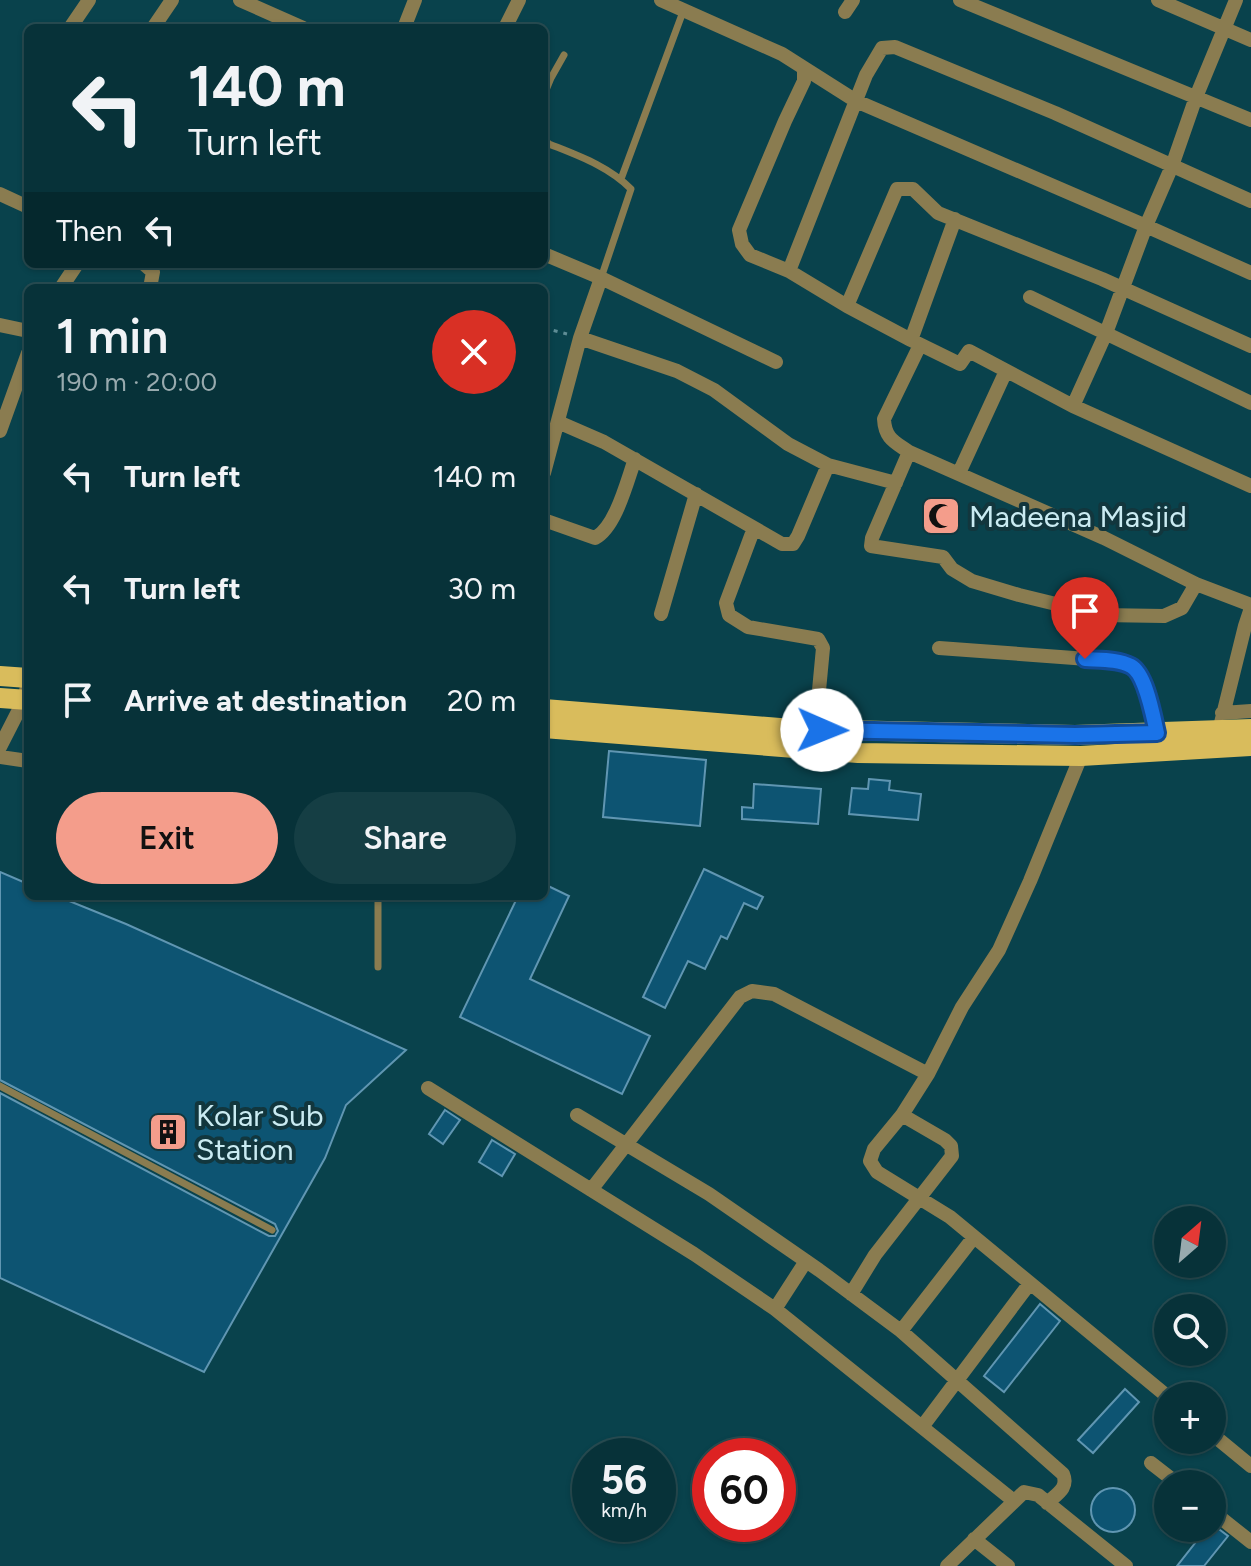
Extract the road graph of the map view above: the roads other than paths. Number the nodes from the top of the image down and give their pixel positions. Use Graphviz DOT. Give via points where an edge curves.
graph roads {
  1 [pos="89,0"];
  2 [pos="172,0"];
  3 [pos="240,0"];
  4 [pos="415,0"];
  5 [pos="519,0"];
  6 [pos="661,0"];
  7 [pos="960,0"];
  8 [pos="1158,0"];
  9 [pos="1236,0"];
  10 [pos="684,9"];
  11 [pos="73,24"];
  12 [pos="156,24"];
  13 [pos="294,24"];
  14 [pos="406,24"];
  15 [pos="507,24"];
  16 [pos="1224,28"];
  17 [pos="1251,40"];
  18 [pos="564,55"];
  19 [pos="804,68"];
  20 [pos="548,85"];
  21 [pos="1196,97"];
  22 [pos="856,101"];
  23 [pos="1251,120"];
  24 [pos="548,143"];
  25 [pos="1172,166"];
  26 [pos="621,179"];
  27 [pos="0,194"];
  28 [pos="1251,201"];
  29 [pos="24,205"];
  30 [pos="955,219"];
  31 [pos="1146,226"];
  32 [pos="548,256"];
  33 [pos="789,271"];
  34 [pos="1251,273"];
  35 [pos="601,278"];
  36 [pos="1123,289"];
  37 [pos="1030,297"];
  38 [pos="847,306"];
  39 [pos="0,325"];
  40 [pos="24,330"];
  41 [pos="1106,333"];
  42 [pos="580,338"];
  43 [pos="915,343"];
  44 [pos="1251,346"];
  45 [pos="776,362"];
  46 [pos="24,364"];
  47 [pos="1006,371"];
  48 [pos="1251,403"];
  49 [pos="1073,406"];
  50 [pos="558,422"];
  51 [pos="0,431"];
  52 [pos="909,452"];
  53 [pos="548,458"];
  54 [pos="635,459"];
  55 [pos="828,465"];
  56 [pos="959,473"];
  57 [pos="896,483"];
  58 [pos="1251,486"];
  59 [pos="696,494"];
  60 [pos="548,521"];
  61 [pos="754,528"];
  62 [pos="1196,584"];
  63 [pos="1251,606"];
  64 [pos="661,614"];
  65 [pos="939,648"];
  66 [pos="0,676"];
  67 [pos="24,688"];
  68 [pos="24,691"];
  69 [pos="24,696"];
  70 [pos="0,698"];
  71 [pos="548,709"];
  72 [pos="1251,711"];
  73 [pos="548,728"];
  74 [pos="1251,729"];
  75 [pos="822,730"];
  76 [pos="1219,731"];
  77 [pos="1157,733"];
  78 [pos="1251,746"];
  79 [pos="0,747"];
  80 [pos="1081,756"];
  81 [pos="0,757"];
  82 [pos="24,760"];
  83 [pos="378,900"];
  84 [pos="378,967"];
  85 [pos="928,1074"];
  86 [pos="0,1086"];
  87 [pos="428,1088"];
  88 [pos="577,1115"];
  89 [pos="902,1115"];
  90 [pos="625,1144"];
  91 [pos="591,1190"];
  92 [pos="919,1198"];
  93 [pos="272,1230"];
  94 [pos="974,1237"];
  95 [pos="806,1261"];
  96 [pos="1030,1283"];
  97 [pos="851,1294"];
  98 [pos="775,1309"];
  99 [pos="901,1331"];
  100 [pos="957,1382"];
  101 [pos="1154,1385"];
  102 [pos="922,1427"];
  103 [pos="1226,1445"];
  104 [pos="1151,1463"];
  105 [pos="1251,1466"];
  106 [pos="1160,1470"];
  107 [pos="1014,1501"];
  108 [pos="1047,1503"];
  109 [pos="1226,1522"];
  110 [pos="974,1539"];
  111 [pos="1251,1542"];
  112 [pos="947,1566"];
  113 [pos="1008,1566"];
  114 [pos="1126,1566"];
  1 -- 11 [label="street"];
  2 -- 12 [label="street"];
  3 -- 13 [label="street"];
  4 -- 14 [label="street"];
  5 -- 15 [label="street"];
  6 -- 10 [label="street"];
  7 -- 21 [label="street"];
  8 -- 16 [label="street"];
  9 -- 16 [label="street"];
  10 -- 19 [label="street"];
  10 -- 26 [label="lane"];
  16 -- 17 [label="street"];
  16 -- 21 [label="street"];
  18 -- 20 [label="lane"];
  19 -- 22 [label="street"];
  19 -- 33 [label="street" via="804,81 739,230 750,255"];
  21 -- 23 [label="street"];
  21 -- 25 [label="street"];
  22 -- 25 [label="street" via="882,48 895,47"];
  22 -- 31 [label="street"];
  22 -- 33 [label="street"];
  24 -- 26 [label="lane"];
  25 -- 28 [label="street"];
  25 -- 31 [label="street"];
  26 -- 35 [label="lane" via="631,189"];
  27 -- 29 [label="street"];
  30 -- 36 [label="street"];
  30 -- 38 [label="street" via="938,213 913,189 897,189"];
  30 -- 43 [label="street"];
  31 -- 34 [label="street"];
  31 -- 36 [label="street"];
  32 -- 35 [label="street"];
  33 -- 38 [label="street"];
  35 -- 42 [label="street"];
  35 -- 45 [label="street"];
  36 -- 41 [label="street"];
  36 -- 44 [label="street"];
  37 -- 41 [label="street"];
  38 -- 43 [label="street"];
  39 -- 40 [label="street"];
  41 -- 48 [label="street"];
  41 -- 49 [label="street"];
  42 -- 50 [label="street"];
  42 -- 55 [label="street" via="677,371"];
  43 -- 47 [label="street" via="960,364 969,351"];
  43 -- 52 [label="street" via="884,419 884,431"];
  46 -- 51 [label="street"];
  47 -- 49 [label="street"];
  47 -- 56 [label="street"];
  49 -- 58 [label="street"];
  50 -- 53 [label="street"];
  50 -- 54 [label="street"];
  52 -- 56 [label="street"];
  52 -- 57 [label="street"];
  54 -- 59 [label="street"];
  54 -- 60 [label="street" via="601,535 595,538"];
  55 -- 57 [label="street"];
  55 -- 61 [label="street" via="793,544 782,544"];
  56 -- 62 [label="street"];
  57 -- 62 [label="street" via="871,546 943,557 972,581 1101,615 1164,616 1182,608"];
  59 -- 61 [label="street"];
  59 -- 64 [label="street"];
  61 -- 75 [label="street" via="726,603 729,615 748,627 818,639 823,648 818,701"];
  62 -- 63 [label="street"];
  63 -- 76 [label="street"];
  65 -- 77 [label="street" via="1115,661 1133,667 1141,676"];
  66 -- 67 [label="main road"];
  68 -- 70 [label="main road"];
  69 -- 79 [label="street"];
  71 -- 75 [label="main road"];
  72 -- 76 [label="street"];
  73 -- 80 [label="main road" via="858,753"];
  74 -- 76 [label="main road"];
  75 -- 77 [label="main road"];
  76 -- 77 [label="main road"];
  76 -- 78 [label="main road"];
  76 -- 80 [label="main road"];
  80 -- 85 [label="street" via="999,950"];
  81 -- 82 [label="street"];
  83 -- 84 [label="lane"];
  85 -- 89 [label="street"];
  85 -- 90 [label="street" via="774,994 752,991 740,997"];
  86 -- 93 [label="lane"];
  87 -- 91 [label="street"];
  88 -- 90 [label="street"];
  89 -- 92 [label="street" via="870,1161 877,1172"];
  89 -- 92 [label="street" via="951,1146 952,1156"];
  90 -- 91 [label="street"];
  90 -- 95 [label="street"];
  91 -- 98 [label="street"];
  92 -- 94 [label="street"];
  92 -- 97 [label="street"];
  94 -- 96 [label="street"];
  94 -- 99 [label="street"];
  95 -- 97 [label="street"];
  95 -- 98 [label="street"];
  96 -- 100 [label="street"];
  96 -- 101 [label="street"];
  97 -- 99 [label="street"];
  98 -- 102 [label="street"];
  99 -- 100 [label="street"];
  100 -- 102 [label="street"];
  100 -- 108 [label="street" via="1063,1474 1064,1488"];
  102 -- 107 [label="street"];
  103 -- 105 [label="street"];
  104 -- 106 [label="street"];
  107 -- 108 [label="street" via="1030,1492"];
  107 -- 110 [label="street"];
  108 -- 114 [label="street"];
  109 -- 111 [label="street"];
  110 -- 112 [label="street"];
  110 -- 113 [label="street"];
}
